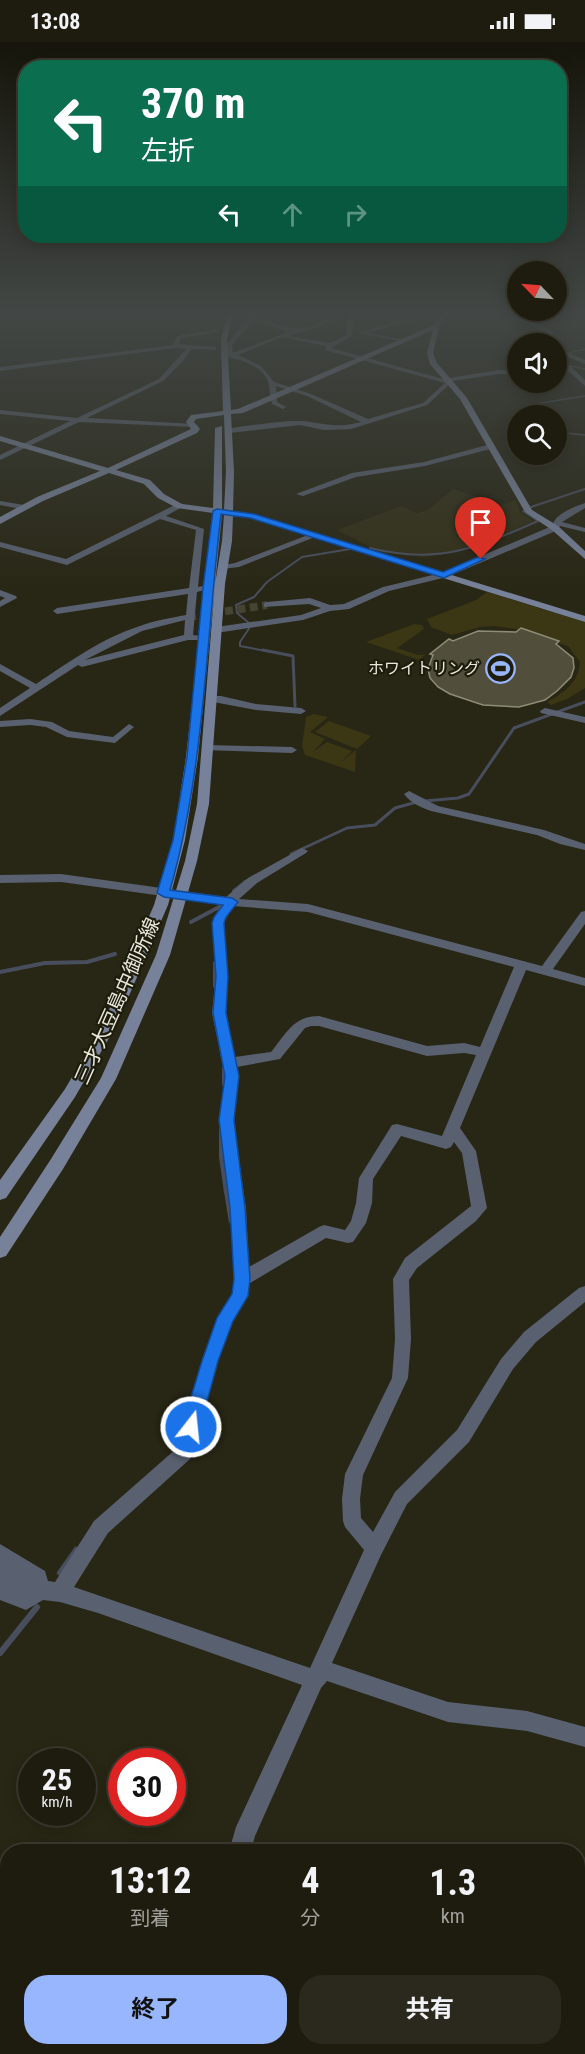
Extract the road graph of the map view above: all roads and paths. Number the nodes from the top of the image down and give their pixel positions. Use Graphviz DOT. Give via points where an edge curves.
graph roads {
  1 [pos="104,408"];
  2 [pos="223,408"];
  3 [pos="248,408"];
  4 [pos="335,408"];
  5 [pos="413,408"];
  6 [pos="469,408"];
  7 [pos="0,412"];
  8 [pos="223,413"];
  9 [pos="76,420"];
  10 [pos="368,422"];
  11 [pos="194,426"];
  12 [pos="229,431"];
  13 [pos="0,438"];
  14 [pos="23,446"];
  15 [pos="491,446"];
  16 [pos="0,458"];
  17 [pos="109,470"];
  18 [pos="300,495"];
  19 [pos="0,503"];
  20 [pos="585,505"];
  21 [pos="180,506"];
  22 [pos="21,507"];
  23 [pos="223,512"];
  24 [pos="159,516"];
  25 [pos="0,521"];
  26 [pos="556,525"];
  27 [pos="585,530"];
  28 [pos="315,536"];
  29 [pos="0,544"];
  30 [pos="585,556"];
  31 [pos="222,566"];
  32 [pos="444,575"];
  33 [pos="207,588"];
  34 [pos="195,589"];
  35 [pos="0,593"];
  36 [pos="0,604"];
  37 [pos="267,605"];
  38 [pos="329,608"];
  39 [pos="57,611"];
  40 [pos="188,617"];
  41 [pos="585,619"];
  42 [pos="216,630"];
  43 [pos="188,638"];
  44 [pos="203,638"];
  45 [pos="74,664"];
  46 [pos="0,668"];
  47 [pos="37,688"];
  48 [pos="212,699"];
  49 [pos="301,711"];
  50 [pos="550,712"];
  51 [pos="0,713"];
  52 [pos="585,720"];
  53 [pos="0,724"];
  54 [pos="129,727"];
  55 [pos="208,748"];
  56 [pos="292,750"];
  57 [pos="416,799"];
  58 [pos="585,847"];
  59 [pos="302,851"];
  60 [pos="0,879"];
  61 [pos="164,893"];
  62 [pos="180,895"];
  63 [pos="232,902"];
  64 [pos="585,915"];
  65 [pos="522,964"];
  66 [pos="546,970"];
  67 [pos="585,982"];
  68 [pos="483,1052"];
  69 [pos="231,1063"];
  70 [pos="453,1130"];
  71 [pos="0,1193"];
  72 [pos="0,1251"];
  73 [pos="242,1279"];
  74 [pos="585,1293"];
  75 [pos="374,1548"];
  76 [pos="0,1553"];
  77 [pos="0,1572"];
  78 [pos="0,1590"];
  79 [pos="50,1591"];
  80 [pos="316,1680"];
  81 [pos="585,1737"];
  82 [pos="242,1844"];
  1 -- 9 [label="street"];
  2 -- 8 [label="main road, 三才大豆島中御所線"];
  3 -- 8 [label="main road"];
  4 -- 10 [label="street"];
  5 -- 10 [label="street"];
  6 -- 15 [label="main road"];
  7 -- 9 [label="street"];
  8 -- 11 [label="main road" via="194,417 190,422"];
  8 -- 12 [label="main road, 三才大豆島中御所線"];
  8 -- 23 [label="main road, 三才大豆島中御所線"];
  9 -- 11 [label="street"];
  9 -- 14 [label="street"];
  10 -- 12 [label="street" via="340,428 300,423"];
  11 -- 17 [label="main road" via="194,432"];
  12 -- 23 [label="main road, 三才大豆島中御所線"];
  13 -- 14 [label="main road"];
  14 -- 16 [label="street"];
  14 -- 17 [label="main road"];
  15 -- 18 [label="street" via="425,464 355,475"];
  15 -- 26 [label="main road" via="529,512"];
  17 -- 21 [label="main road" via="147,482 161,496"];
  17 -- 22 [label="main road"];
  19 -- 22 [label="street"];
  20 -- 26 [label="street" via="566,514"];
  21 -- 23 [label="main road"];
  21 -- 24 [label="street"];
  22 -- 25 [label="main road"];
  23 -- 28 [label="main road" via="251,516"];
  23 -- 31 [label="main road, 三才大豆島中御所線" via="227,541"];
  23 -- 33 [label="main road, 三才大豆島中御所線"];
  24 -- 29 [label="street" via="67,562"];
  24 -- 34 [label="street" via="200,529"];
  26 -- 27 [label="street"];
  26 -- 30 [label="main road"];
  26 -- 32 [label="street"];
  28 -- 31 [label="street" via="236,565"];
  28 -- 32 [label="main road"];
  31 -- 42 [label="main road, 三才大豆島中御所線"];
  32 -- 38 [label="street" via="386,589 346,607"];
  32 -- 41 [label="main road"];
  33 -- 34 [label="street"];
  33 -- 44 [label="main road, 三才大豆島中御所線"];
  34 -- 39 [label="street"];
  34 -- 43 [label="street"];
  35 -- 36 [label="street" via="13,598"];
  37 -- 38 [label="street" via="310,601"];
  38 -- 42 [label="street" via="303,617"];
  40 -- 45 [label="street" via="140,628"];
  42 -- 48 [label="main road, 三才大豆島中御所線"];
  43 -- 44 [label="street"];
  43 -- 45 [label="street"];
  44 -- 61 [label="main road, 三才大豆島中御所線" via="192,757 179,840"];
  45 -- 47 [label="street"];
  46 -- 47 [label="street"];
  47 -- 51 [label="street"];
  48 -- 49 [label="street"];
  48 -- 55 [label="main road, 三才大豆島中御所線"];
  50 -- 52 [label="street"];
  53 -- 54 [label="street" via="48,724 68,734 115,740"];
  55 -- 56 [label="street"];
  55 -- 62 [label="main road, 三才大豆島中御所線" via="203,804"];
  57 -- 58 [label="street"];
  59 -- 63 [label="street" via="243,887"];
  60 -- 61 [label="street" via="61,878"];
  61 -- 62 [label="street"];
  61 -- 71 [label="main road, 三才大豆島中御所線" via="109,1026 70,1093"];
  62 -- 63 [label="street"];
  62 -- 72 [label="main road, 三才大豆島中御所線" via="163,955 108,1078"];
  63 -- 65 [label="street" via="308,908"];
  63 -- 69 [label="street" via="218,923 222,968 219,1013"];
  64 -- 66 [label="street"];
  65 -- 66 [label="street"];
  65 -- 68 [label="street"];
  66 -- 67 [label="street"];
  68 -- 69 [label="street" via="464,1048 427,1051 330,1022 310,1021 300,1025 275,1056"];
  68 -- 70 [label="street"];
  69 -- 73 [label="street" via="226,1120 238,1208"];
  70 -- 73 [label="street" via="446,1143 397,1129 366,1178 358,1223 348,1237 324,1231"];
  70 -- 75 [label="street" via="469,1151 479,1208 411,1263 401,1279 400,1378 354,1474 351,1499 352,1521"];
  73 -- 79 [label="street" via="240,1296 225,1318 210,1361 184,1453 101,1527"];
  74 -- 75 [label="street" via="530,1337 507,1364 463,1436 401,1498"];
  75 -- 80 [label="street"];
  76 -- 79 [label="street" via="38,1578"];
  77 -- 79 [label="street"];
  78 -- 79 [label="street" via="26,1600"];
  79 -- 80 [label="street" via="98,1603"];
  80 -- 81 [label="street" via="324,1670 448,1712 527,1720"];
  80 -- 82 [label="street"];
}
